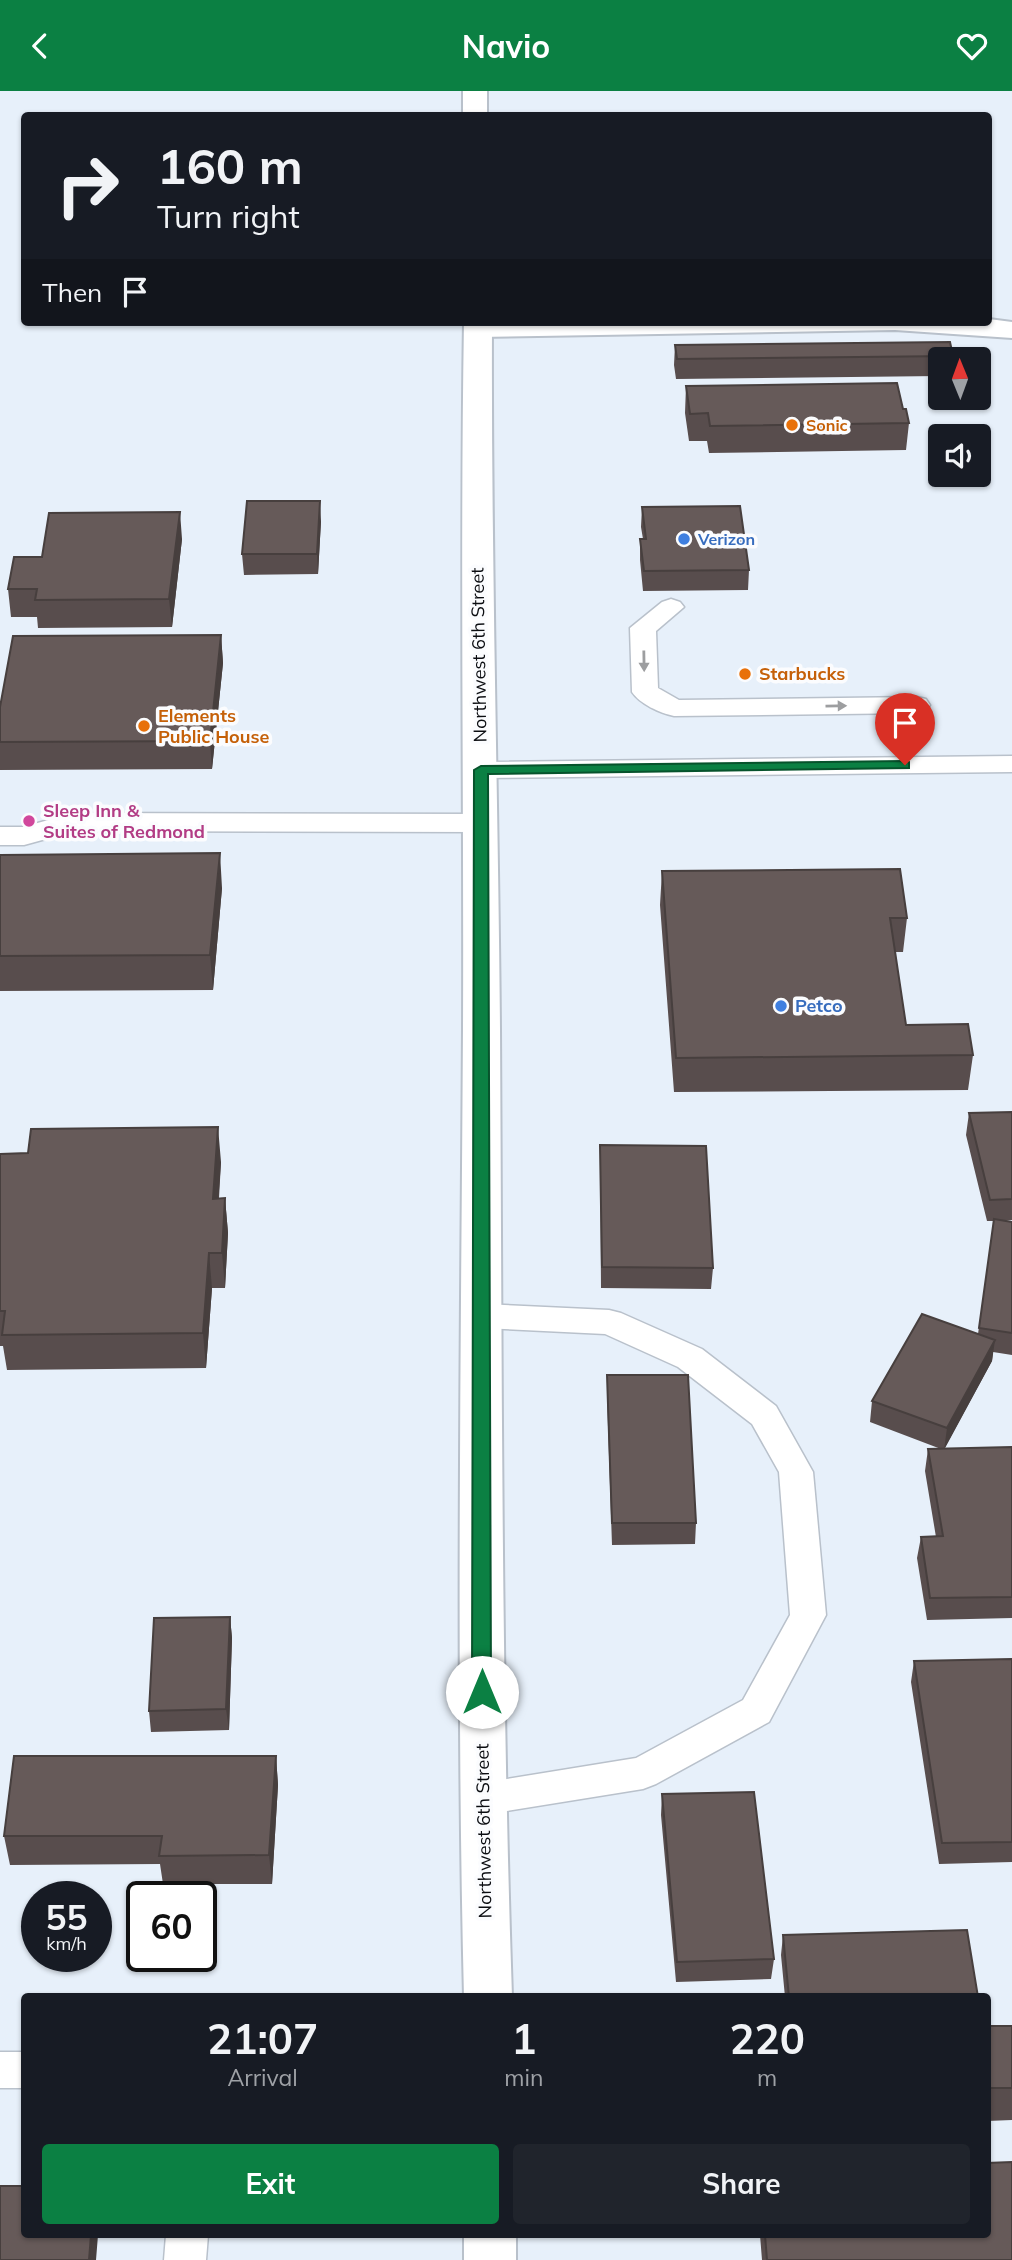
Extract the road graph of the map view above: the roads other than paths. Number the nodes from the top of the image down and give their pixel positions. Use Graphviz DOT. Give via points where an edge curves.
graph roads {
  1 [pos="475,91"];
  2 [pos="475,112"];
  3 [pos="478,326"];
  4 [pos="977,326"];
  5 [pos="1012,330"];
  6 [pos="671,607"];
  7 [pos="917,705"];
  8 [pos="1012,764"];
  9 [pos="481,770"];
  10 [pos="481,823"];
  11 [pos="0,836"];
  12 [pos="482,1316"];
  13 [pos="482,1799"];
  14 [pos="488,1993"];
  15 [pos="0,2070"];
  16 [pos="21,2070"];
  17 [pos="187,2238"];
  18 [pos="490,2238"];
  19 [pos="185,2260"];
  20 [pos="490,2260"];
  1 -- 2 [label="main road"];
  3 -- 9 [label="main road, Northwest 6th Street"];
  4 -- 5 [label="main road"];
  6 -- 7 [label="lane, one-way" via="643,628 645,692 674,708"];
  8 -- 9 [label="lane"];
  9 -- 10 [label="main road, Northwest 6th Street"];
  10 -- 11 [label="lane" via="74,822 24,836"];
  10 -- 12 [label="main road, Northwest 6th Street"];
  12 -- 13 [label="main road, Northwest 6th Street"];
  12 -- 13 [label="lane" via="609,1322 690,1358 764,1415 796,1472 808,1615 756,1710 643,1773"];
  13 -- 14 [label="main road, Northwest 6th Street"];
  15 -- 16 [label="lane"];
  17 -- 19 [label="lane"];
  18 -- 20 [label="main road"];
}
